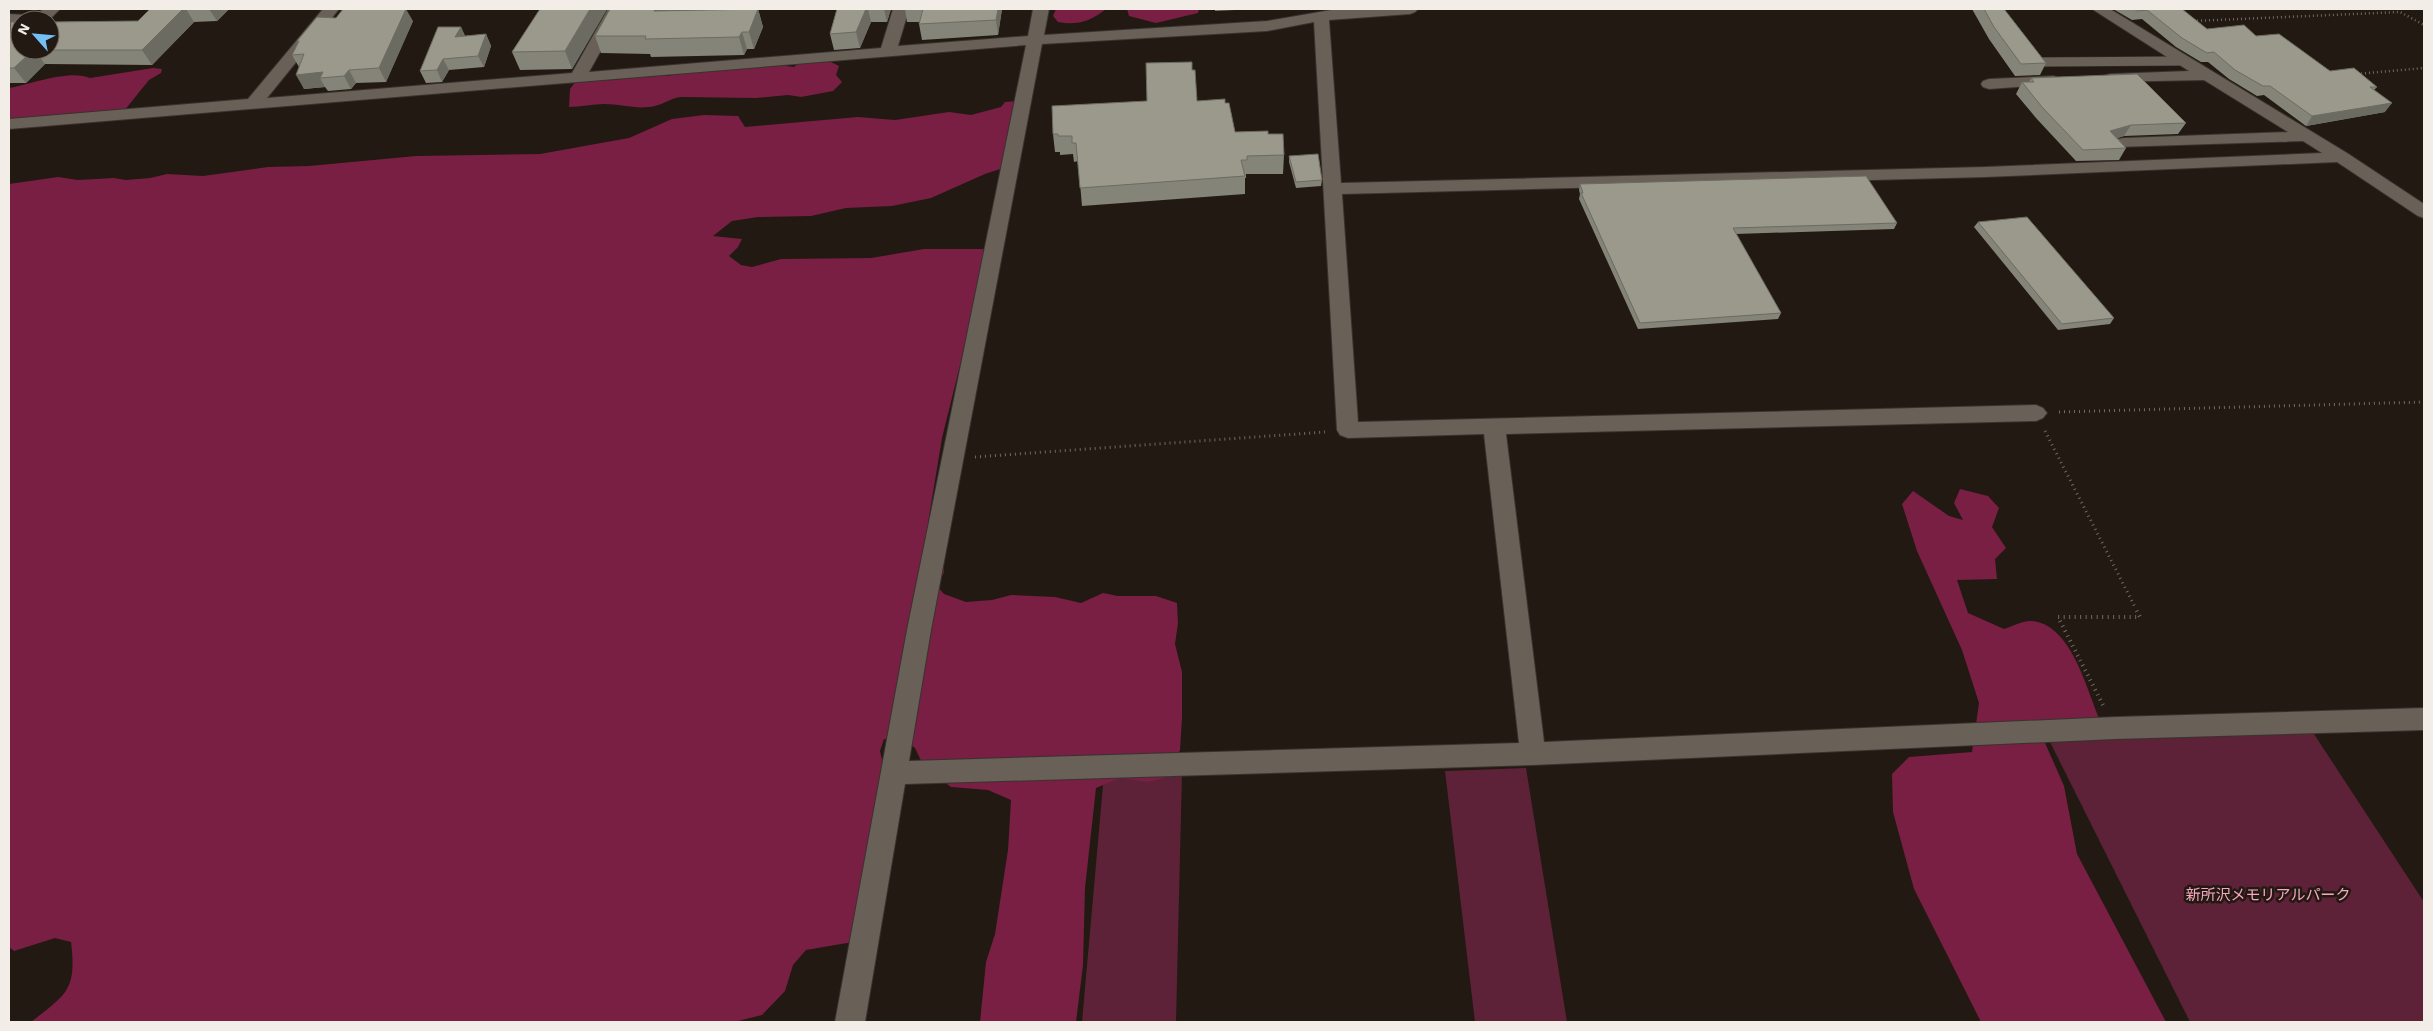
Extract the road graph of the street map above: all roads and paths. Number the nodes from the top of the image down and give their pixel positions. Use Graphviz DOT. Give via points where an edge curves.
graph roads {
  1 [pos="332,9"];
  2 [pos="616,9"];
  3 [pos="901,9"];
  4 [pos="1041,9"];
  5 [pos="1410,9"];
  6 [pos="2100,9"];
  7 [pos="1321,17"];
  8 [pos="2184,21"];
  9 [pos="2424,25"];
  10 [pos="1035,40"];
  11 [pos="888,52"];
  12 [pos="2183,61"];
  13 [pos="2041,62"];
  14 [pos="2424,68"];
  15 [pos="2207,75"];
  16 [pos="2348,75"];
  17 [pos="578,77"];
  18 [pos="2098,80"];
  19 [pos="2068,81"];
  20 [pos="1989,84"];
  21 [pos="252,105"];
  22 [pos="9,124"];
  23 [pos="2306,136"];
  24 [pos="2124,143"];
  25 [pos="2341,157"];
  26 [pos="1331,189"];
  27 [pos="2424,212"];
  28 [pos="2424,402"];
  29 [pos="2036,413"];
  30 [pos="1494,425"];
  31 [pos="1348,430"];
  32 [pos="953,459"];
  33 [pos="2424,719"];
  34 [pos="2115,728"];
  35 [pos="1533,754"];
  36 [pos="894,773"];
  37 [pos="850,1022"];
  1 -- 21 [label="street"];
  2 -- 17 [label="street"];
  3 -- 11 [label="street"];
  4 -- 10 [label="street"];
  5 -- 7 [label="street" via="1345,12"];
  6 -- 12 [label="street"];
  7 -- 10 [label="street" via="1267,26"];
  7 -- 26 [label="street"];
  8 -- 9 [label="path" via="2400,12"];
  10 -- 11 [label="street"];
  10 -- 32 [label="street"];
  11 -- 17 [label="street"];
  12 -- 13 [label="lane"];
  12 -- 15 [label="street"];
  14 -- 16 [label="path"];
  15 -- 18 [label="street"];
  15 -- 23 [label="street"];
  17 -- 21 [label="street"];
  19 -- 20 [label="street"];
  21 -- 22 [label="street"];
  23 -- 24 [label="street"];
  23 -- 25 [label="street"];
  25 -- 26 [label="street" via="1984,172"];
  25 -- 27 [label="street"];
  26 -- 31 [label="street"];
  28 -- 29 [label="path"];
  29 -- 30 [label="street"];
  29 -- 34 [label="path" via="2140,617 2058,617"];
  30 -- 31 [label="street"];
  30 -- 35 [label="street"];
  31 -- 32 [label="path"];
  32 -- 36 [label="street"];
  33 -- 34 [label="street"];
  34 -- 35 [label="street"];
  35 -- 36 [label="street"];
  36 -- 37 [label="street"];
}
